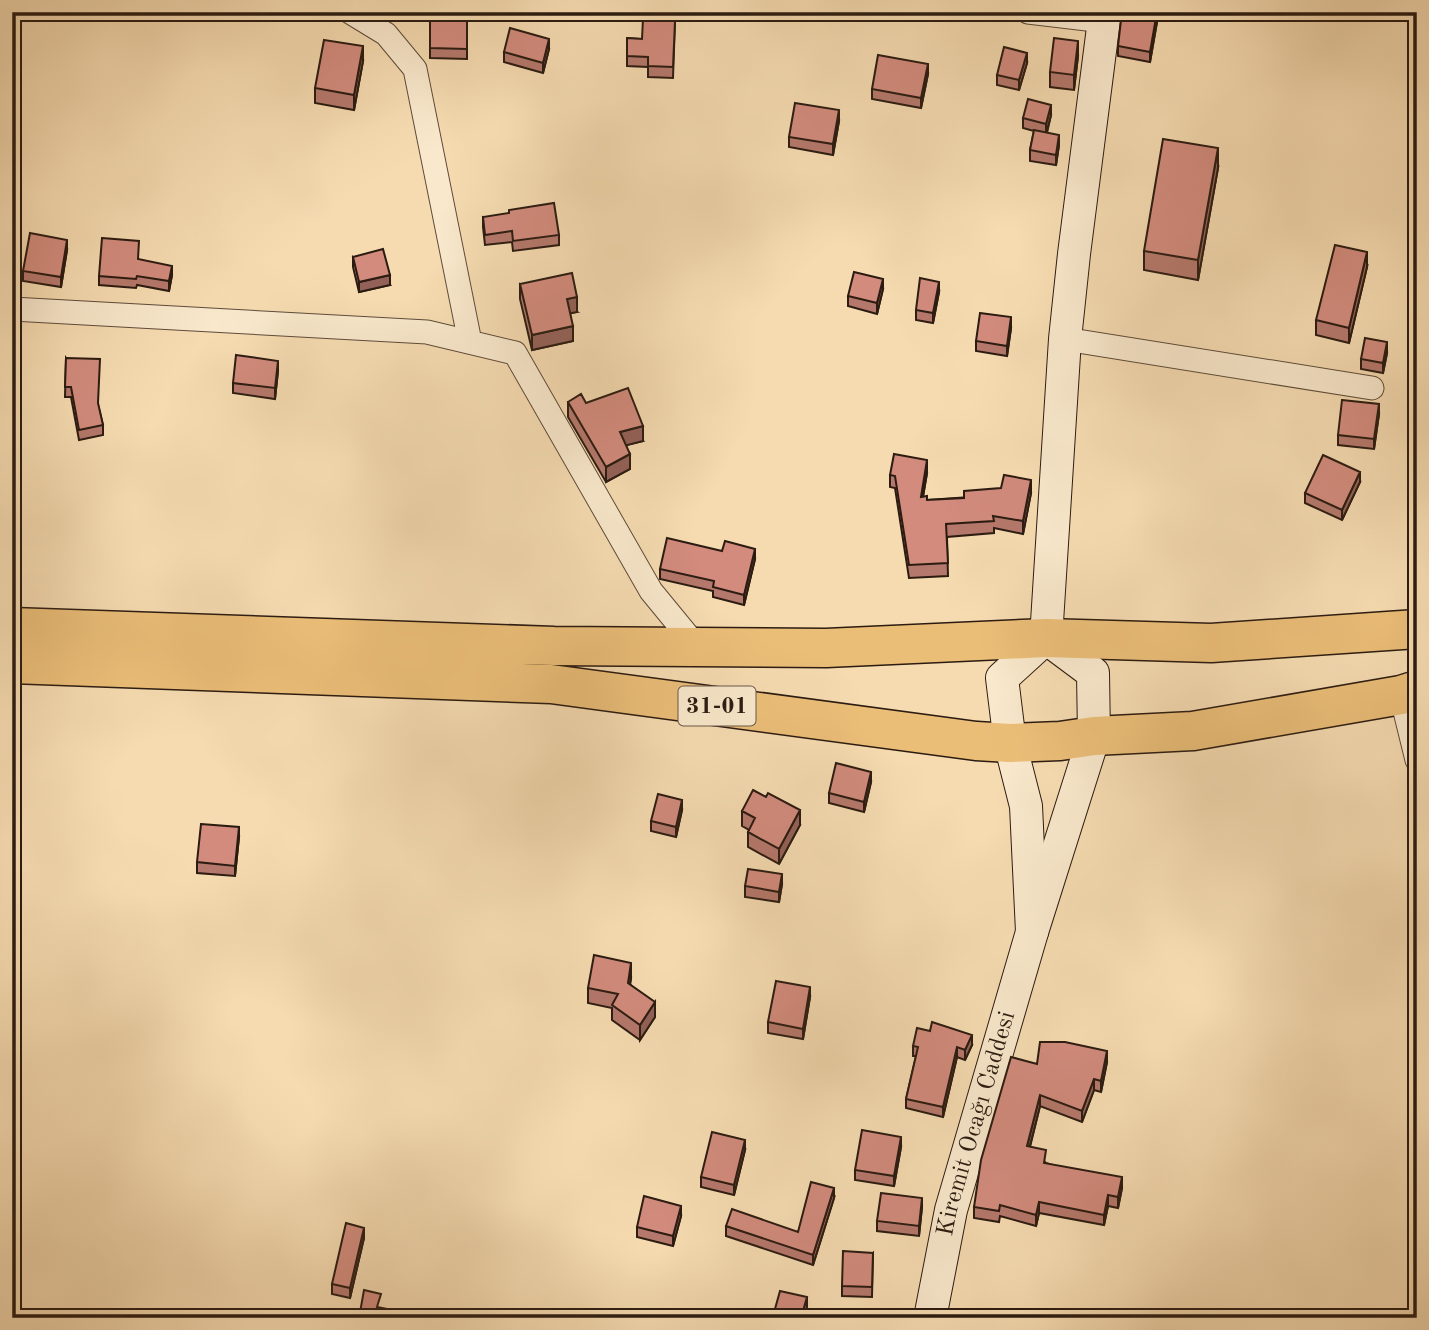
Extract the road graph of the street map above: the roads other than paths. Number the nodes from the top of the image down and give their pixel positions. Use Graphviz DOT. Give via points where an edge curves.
graph roads {
  1 [pos="350,12"];
  2 [pos="1028,12"];
  3 [pos="1104,17"];
  4 [pos="12,309"];
  5 [pos="1065,340"];
  6 [pos="470,342"];
  7 [pos="1372,388"];
  8 [pos="12,627"];
  9 [pos="1417,629"];
  10 [pos="1046,638"];
  11 [pos="697,647"];
  12 [pos="12,664"];
  13 [pos="1409,693"];
  14 [pos="1094,736"];
  15 [pos="1010,744"];
  16 [pos="1417,760"];
  17 [pos="1032,932"];
  18 [pos="930,1318"];
  1 -- 6 [label="street" via="386,34 415,69"];
  2 -- 3 [label="street"];
  3 -- 5 [label="street"];
  4 -- 6 [label="street" via="427,332"];
  5 -- 7 [label="street"];
  5 -- 10 [label="street"];
  6 -- 11 [label="street" via="515,353 651,591"];
  8 -- 11 [label="highway"];
  9 -- 10 [label="highway" via="1211,643"];
  10 -- 11 [label="highway" via="826,648"];
  10 -- 14 [label="street, Kiremit Ocağı Caddesi" via="1093,673"];
  10 -- 15 [label="street" via="1002,678"];
  12 -- 15 [label="highway, 31-01" via="551,684"];
  13 -- 14 [label="highway, 31-01" via="1193,731"];
  13 -- 16 [label="street"];
  14 -- 15 [label="highway, 31-01"];
  14 -- 17 [label="street, Kiremit Ocağı Caddesi"];
  15 -- 17 [label="street" via="1027,806"];
  17 -- 18 [label="street, Kiremit Ocağı Caddesi" via="951,1210"];
}
